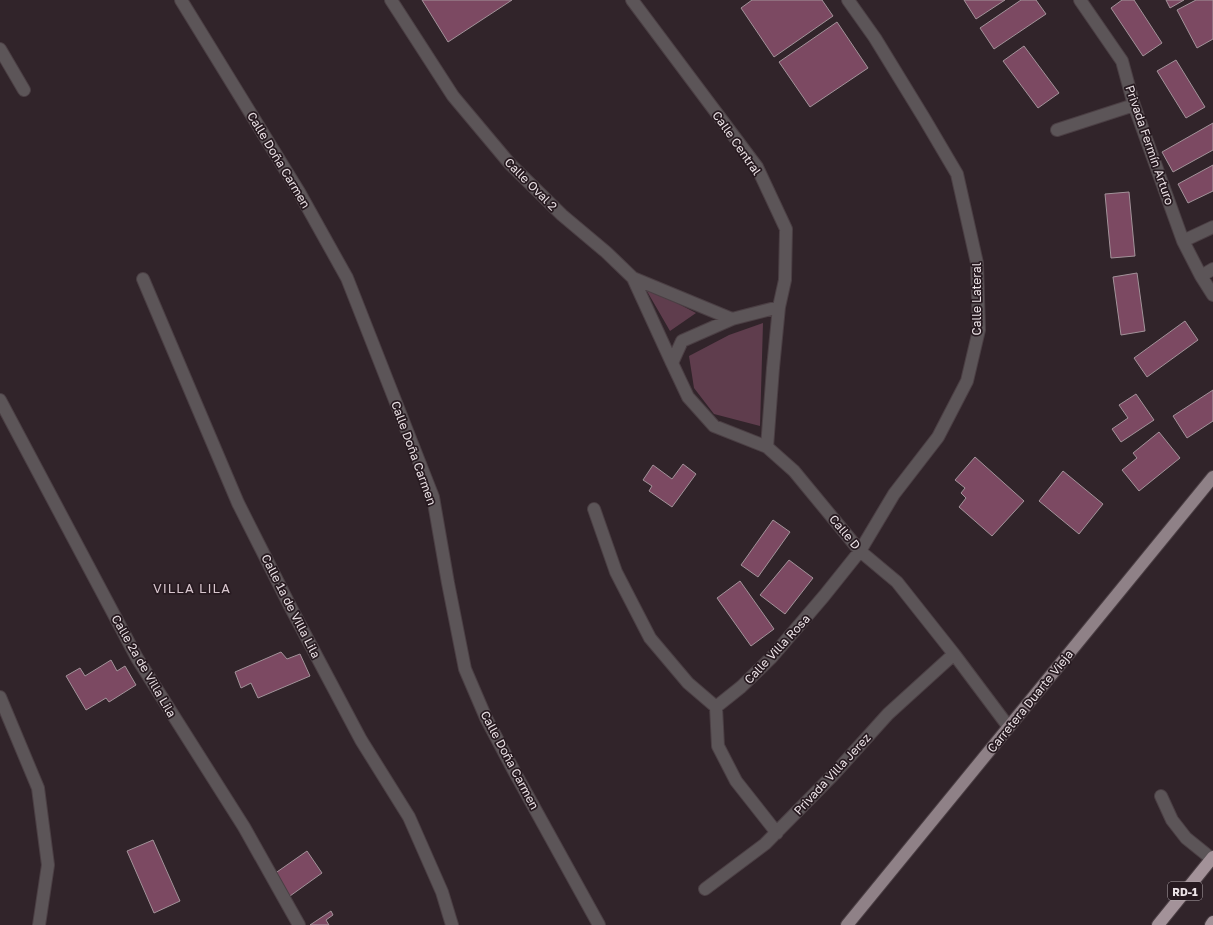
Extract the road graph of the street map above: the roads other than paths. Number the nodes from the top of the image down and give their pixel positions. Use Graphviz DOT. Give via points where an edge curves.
graph roads {
  1 [pos="181,0"];
  2 [pos="391,0"];
  3 [pos="632,0"];
  4 [pos="848,0"];
  5 [pos="1080,0"];
  6 [pos="0,49"];
  7 [pos="24,90"];
  8 [pos="1134,104"];
  9 [pos="1057,130"];
  10 [pos="1213,227"];
  11 [pos="1183,241"];
  12 [pos="1213,269"];
  13 [pos="1201,276"];
  14 [pos="633,278"];
  15 [pos="143,279"];
  16 [pos="1213,295"];
  17 [pos="778,307"];
  18 [pos="732,320"];
  19 [pos="672,363"];
  20 [pos="0,400"];
  21 [pos="768,447"];
  22 [pos="1213,477"];
  23 [pos="594,509"];
  24 [pos="860,551"];
  25 [pos="954,654"];
  26 [pos="0,697"];
  27 [pos="716,707"];
  28 [pos="1008,726"];
  29 [pos="1161,796"];
  30 [pos="777,833"];
  31 [pos="1212,858"];
  32 [pos="705,888"];
  33 [pos="1213,922"];
  34 [pos="39,925"];
  35 [pos="299,925"];
  36 [pos="452,925"];
  37 [pos="599,925"];
  38 [pos="847,925"];
  39 [pos="1158,925"];
  40 [pos="1211,925"];
  1 -- 37 [label="street, Calle Doña Carmen" via="299,192 347,278 433,497 466,669 486,718"];
  2 -- 14 [label="street, Calle Oval 2" via="453,96 510,164 562,215"];
  3 -- 17 [label="street, Calle Central" via="760,174 786,229 785,280"];
  4 -- 24 [label="street, Calle Lateral" via="875,38 957,174 978,263 979,330 967,381 938,437 894,494"];
  5 -- 8 [label="street, Privada Fermín Arturo" via="1122,61"];
  6 -- 7 [label="street"];
  8 -- 9 [label="street"];
  8 -- 11 [label="street, Privada Fermín Arturo"];
  10 -- 11 [label="street"];
  11 -- 13 [label="street, Privada Fermín Arturo"];
  12 -- 13 [label="street"];
  13 -- 16 [label="street, Privada Fermín Arturo"];
  14 -- 18 [label="street"];
  14 -- 19 [label="street, Calle Oval 2"];
  15 -- 36 [label="street, Calle 1a de Villa Lila" via="238,503 361,740 409,817 442,892"];
  17 -- 18 [label="street"];
  17 -- 21 [label="street"];
  18 -- 19 [label="street" via="682,341"];
  19 -- 21 [label="street, Calle Oval 2" via="688,397 714,426"];
  20 -- 35 [label="street, Calle 2a de Villa Lila" via="137,658 244,827"];
  21 -- 24 [label="street, Calle D" via="794,471"];
  22 -- 28 [label="main road, Carretera Duarte Vieja"];
  23 -- 27 [label="street" via="616,572 650,638 688,683"];
  24 -- 25 [label="street, Calle D" via="897,582"];
  24 -- 27 [label="street, Calle Villa Rosa" via="771,658"];
  25 -- 28 [label="street, Calle D"];
  25 -- 30 [label="street, Privada Villa Jerez" via="888,714"];
  26 -- 34 [label="street" via="38,788 48,865"];
  27 -- 30 [label="street" via="718,746 736,781"];
  28 -- 38 [label="main road, Carretera Duarte Vieja"];
  29 -- 31 [label="street" via="1172,820 1181,832"];
  30 -- 32 [label="street, Privada Villa Jerez"];
  31 -- 39 [label="highway, RD-1"];
  33 -- 40 [label="highway"];
}
